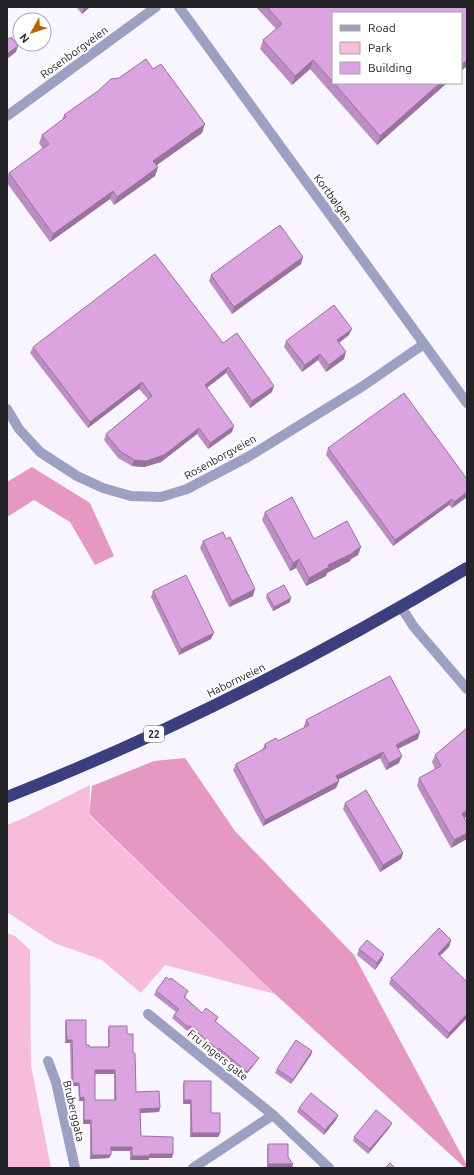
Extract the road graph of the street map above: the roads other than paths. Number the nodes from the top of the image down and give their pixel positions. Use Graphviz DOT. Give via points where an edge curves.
graph roads {
  1 [pos="156,7"];
  2 [pos="179,7"];
  3 [pos="7,116"];
  4 [pos="424,344"];
  5 [pos="467,403"];
  6 [pos="7,409"];
  7 [pos="467,568"];
  8 [pos="401,607"];
  9 [pos="467,689"];
  10 [pos="7,797"];
  11 [pos="148,1014"];
  12 [pos="48,1061"];
  13 [pos="272,1115"];
  14 [pos="75,1168"];
  15 [pos="193,1168"];
  16 [pos="329,1168"];
  1 -- 3 [label="street, Rosenborgveien"];
  2 -- 4 [label="street, Kortbølgen"];
  4 -- 5 [label="street, Kortbølgen"];
  4 -- 6 [label="street, Rosenborgveien" via="363,386 248,457 186,489 160,497 131,496 103,488 77,476 40,452 19,429"];
  7 -- 8 [label="highway, Habornveien / 22"];
  8 -- 9 [label="street" via="414,627"];
  8 -- 10 [label="highway, Habornveien / 22" via="226,700 46,782"];
  11 -- 13 [label="street, Fru Ingers gate"];
  12 -- 14 [label="street, Bruberggata" via="56,1082"];
  13 -- 15 [label="street"];
  13 -- 16 [label="street, Fru Ingers gate"];
}
